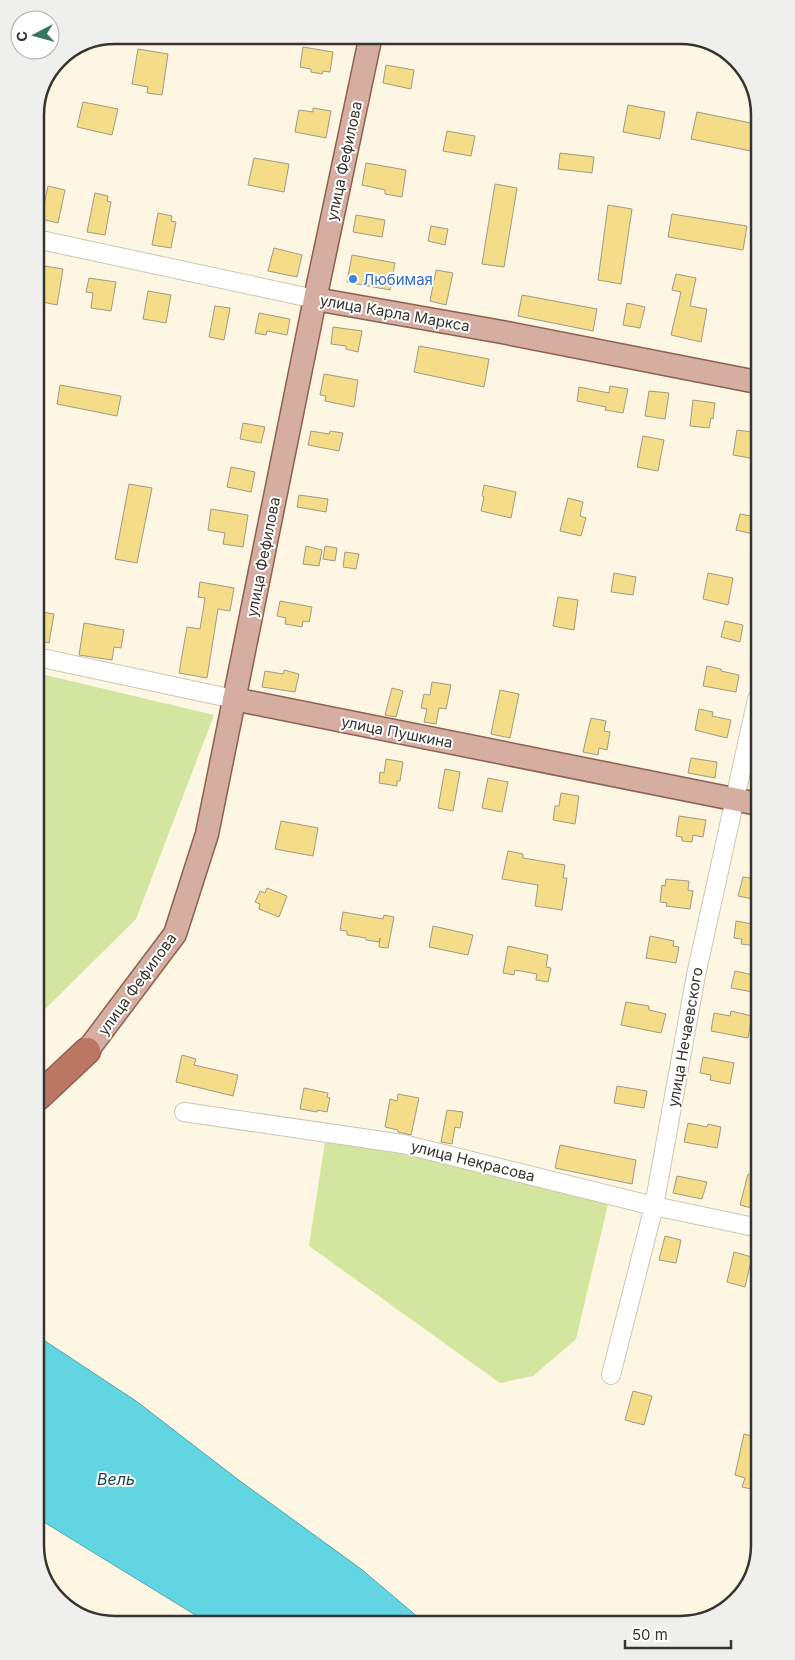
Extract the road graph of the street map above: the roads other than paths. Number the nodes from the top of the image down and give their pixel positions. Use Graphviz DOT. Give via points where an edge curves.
graph roads {
  1 [pos="369,44"];
  2 [pos="44,240"];
  3 [pos="315,299"];
  4 [pos="751,381"];
  5 [pos="44,658"];
  6 [pos="234,699"];
  7 [pos="751,729"];
  8 [pos="735,799"];
  9 [pos="751,802"];
  10 [pos="87,1051"];
  11 [pos="44,1090"];
  12 [pos="184,1112"];
  13 [pos="654,1206"];
  14 [pos="751,1226"];
  15 [pos="611,1375"];
  1 -- 3 [label="main road, улица Фефилова"];
  2 -- 3 [label="street, улица Карла Маркса"];
  3 -- 4 [label="main road, улица Карла Маркса"];
  3 -- 6 [label="main road, улица Фефилова"];
  5 -- 6 [label="street, улица Пушкина"];
  6 -- 8 [label="main road, улица Пушкина"];
  6 -- 10 [label="main road, улица Фефилова" via="207,834 175,934"];
  7 -- 8 [label="street, улица Нечаевского"];
  8 -- 9 [label="main road, улица Пушкина"];
  8 -- 13 [label="street, улица Нечаевского" via="696,974"];
  10 -- 11 [label="highway"];
  12 -- 13 [label="street, улица Некрасова" via="403,1144"];
  13 -- 14 [label="street, улица Некрасова"];
  13 -- 15 [label="street, улица Нечаевского"];
}
